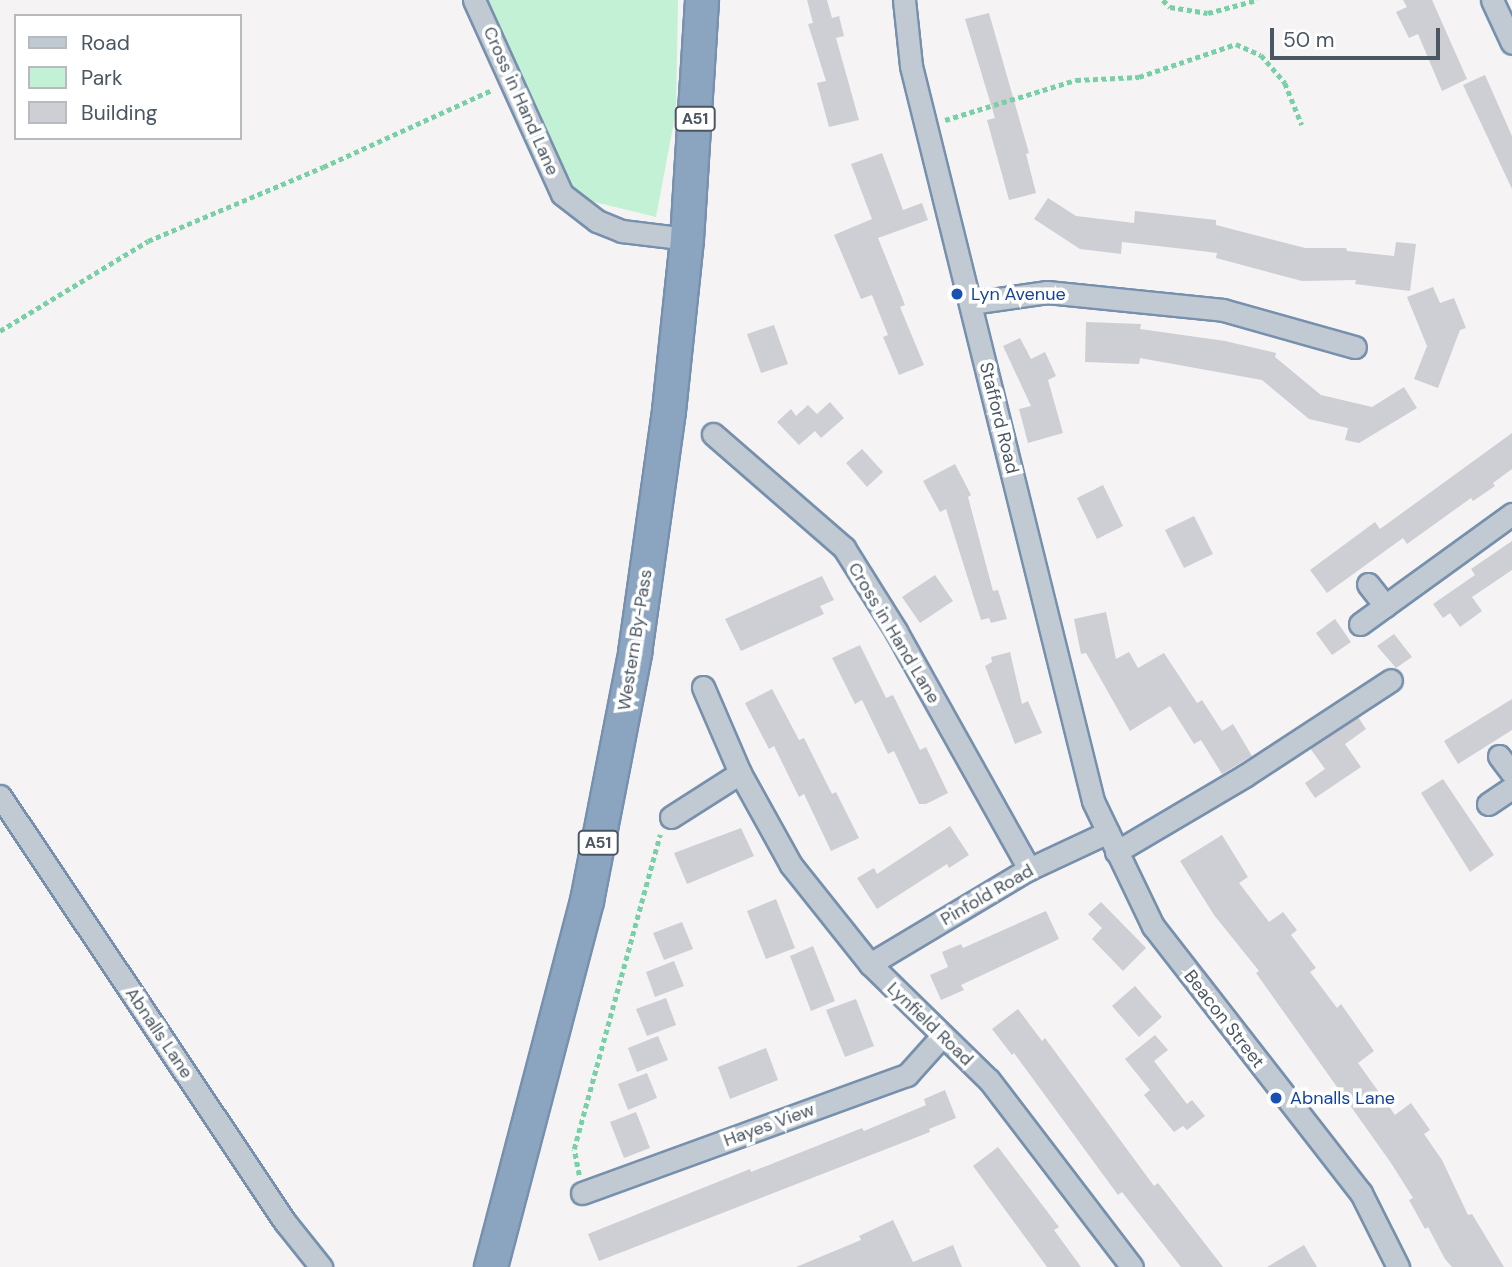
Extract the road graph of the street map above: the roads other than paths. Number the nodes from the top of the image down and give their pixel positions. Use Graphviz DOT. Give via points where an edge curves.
graph roads {
  1 [pos="474,0"];
  2 [pos="702,0"];
  3 [pos="904,0"];
  4 [pos="1492,0"];
  5 [pos="1512,43"];
  6 [pos="687,239"];
  7 [pos="971,303"];
  8 [pos="1355,347"];
  9 [pos="713,434"];
  10 [pos="1512,514"];
  11 [pos="1368,584"];
  12 [pos="1385,606"];
  13 [pos="1360,624"];
  14 [pos="1391,680"];
  15 [pos="703,687"];
  16 [pos="740,772"];
  17 [pos="1512,788"];
  18 [pos="0,796"];
  19 [pos="1488,804"];
  20 [pos="671,817"];
  21 [pos="1112,842"];
  22 [pos="1030,869"];
  23 [pos="870,964"];
  24 [pos="941,1037"];
  25 [pos="582,1193"];
  26 [pos="321,1267"];
  27 [pos="491,1267"];
  28 [pos="1132,1267"];
  29 [pos="1398,1267"];
  1 -- 6 [label="street, Cross in Hand Lane" via="562,194 597,221 622,230"];
  2 -- 6 [label="highway, Western By-Pass / A51"];
  3 -- 7 [label="street, Stafford Road" via="911,66"];
  4 -- 5 [label="street"];
  6 -- 27 [label="highway, Western By-Pass / A51" via="669,411 632,667 587,901"];
  7 -- 8 [label="street" via="1047,292 1223,310"];
  7 -- 21 [label="street, Stafford Road" via="1081,760"];
  9 -- 22 [label="street, Cross in Hand Lane" via="844,548"];
  10 -- 12 [label="street"];
  11 -- 12 [label="street"];
  12 -- 13 [label="street"];
  14 -- 21 [label="street, Pinfold Road" via="1246,775"];
  15 -- 16 [label="street, Lynfield Road"];
  16 -- 20 [label="street"];
  16 -- 23 [label="street, Lynfield Road" via="791,865"];
  17 -- 19 [label="street"];
  18 -- 26 [label="street, Abnalls Lane" via="285,1222"];
  21 -- 22 [label="street, Pinfold Road"];
  21 -- 29 [label="street, Beacon Street" via="1153,926 1361,1193"];
  22 -- 23 [label="street, Pinfold Road"];
  23 -- 24 [label="street, Lynfield Road"];
  24 -- 25 [label="street, Hayes View" via="907,1075"];
  24 -- 28 [label="street, Lynfield Road" via="989,1080"];
}
